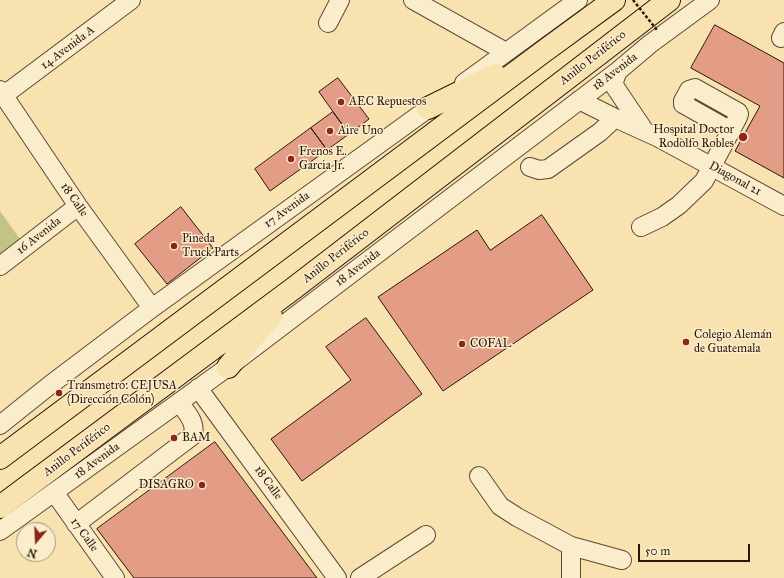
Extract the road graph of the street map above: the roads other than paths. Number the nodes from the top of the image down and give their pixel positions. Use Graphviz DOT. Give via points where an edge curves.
graph roads {
  1 [pos="131,0"];
  2 [pos="340,0"];
  3 [pos="413,0"];
  4 [pos="578,0"];
  5 [pos="614,0"];
  6 [pos="669,0"];
  7 [pos="710,0"];
  8 [pos="328,23"];
  9 [pos="506,52"];
  10 [pos="543,52"];
  11 [pos="618,71"];
  12 [pos="2,93"];
  13 [pos="579,100"];
  14 [pos="428,108"];
  15 [pos="615,118"];
  16 [pos="644,130"];
  17 [pos="731,131"];
  18 [pos="712,166"];
  19 [pos="530,167"];
  20 [pos="78,206"];
  21 [pos="784,206"];
  22 [pos="640,227"];
  23 [pos="0,266"];
  24 [pos="294,288"];
  25 [pos="152,308"];
  26 [pos="228,367"];
  27 [pos="198,388"];
  28 [pos="179,402"];
  29 [pos="0,425"];
  30 [pos="0,458"];
  31 [pos="479,476"];
  32 [pos="54,492"];
  33 [pos="0,507"];
  34 [pos="76,524"];
  35 [pos="0,530"];
  36 [pos="426,535"];
  37 [pos="571,546"];
  38 [pos="622,560"];
  39 [pos="115,578"];
  40 [pos="337,578"];
  41 [pos="360,578"];
  42 [pos="571,578"];
  1 -- 12 [label="street, 14 Avenida A"];
  2 -- 8 [label="street"];
  3 -- 9 [label="street"];
  4 -- 9 [label="street, 17 Avenida"];
  5 -- 10 [label="highway"];
  6 -- 24 [label="highway, Anillo Periférico"];
  7 -- 11 [label="street, 18 Avenida"];
  9 -- 14 [label="street, 17 Avenida"];
  10 -- 14 [label="highway"];
  10 -- 30 [label="highway"];
  11 -- 13 [label="street, 18 Avenida"];
  11 -- 16 [label="street" via="614,81 615,87"];
  12 -- 20 [label="street, 18 Calle"];
  13 -- 15 [label="street, Diagonal 21"];
  13 -- 26 [label="street, 18 Avenida"];
  14 -- 25 [label="street, 17 Avenida"];
  15 -- 16 [label="street, Diagonal 21"];
  15 -- 19 [label="street" via="600,132 548,169"];
  16 -- 18 [label="street, Diagonal 21"];
  17 -- 18 [label="street"];
  18 -- 21 [label="street, Diagonal 21"];
  18 -- 22 [label="street" via="704,181 679,205 662,217"];
  20 -- 23 [label="street, 16 Avenida"];
  20 -- 25 [label="street, 18 Calle"];
  24 -- 26 [label="highway"];
  24 -- 33 [label="highway, Anillo Periférico"];
  25 -- 29 [label="street, 17 Avenida"];
  26 -- 27 [label="street, 18 Avenida"];
  27 -- 28 [label="street, 18 Avenida"];
  27 -- 40 [label="street, 18 Calle"];
  28 -- 32 [label="street, 18 Avenida"];
  28 -- 34 [label="street" via="194,424 195,431 192,436"];
  31 -- 37 [label="street" via="500,506"];
  32 -- 34 [label="street, 17 Calle"];
  32 -- 35 [label="street, 18 Avenida"];
  34 -- 39 [label="street, 17 Calle"];
  36 -- 41 [label="street"];
  37 -- 38 [label="street"];
  37 -- 42 [label="street"];
}
